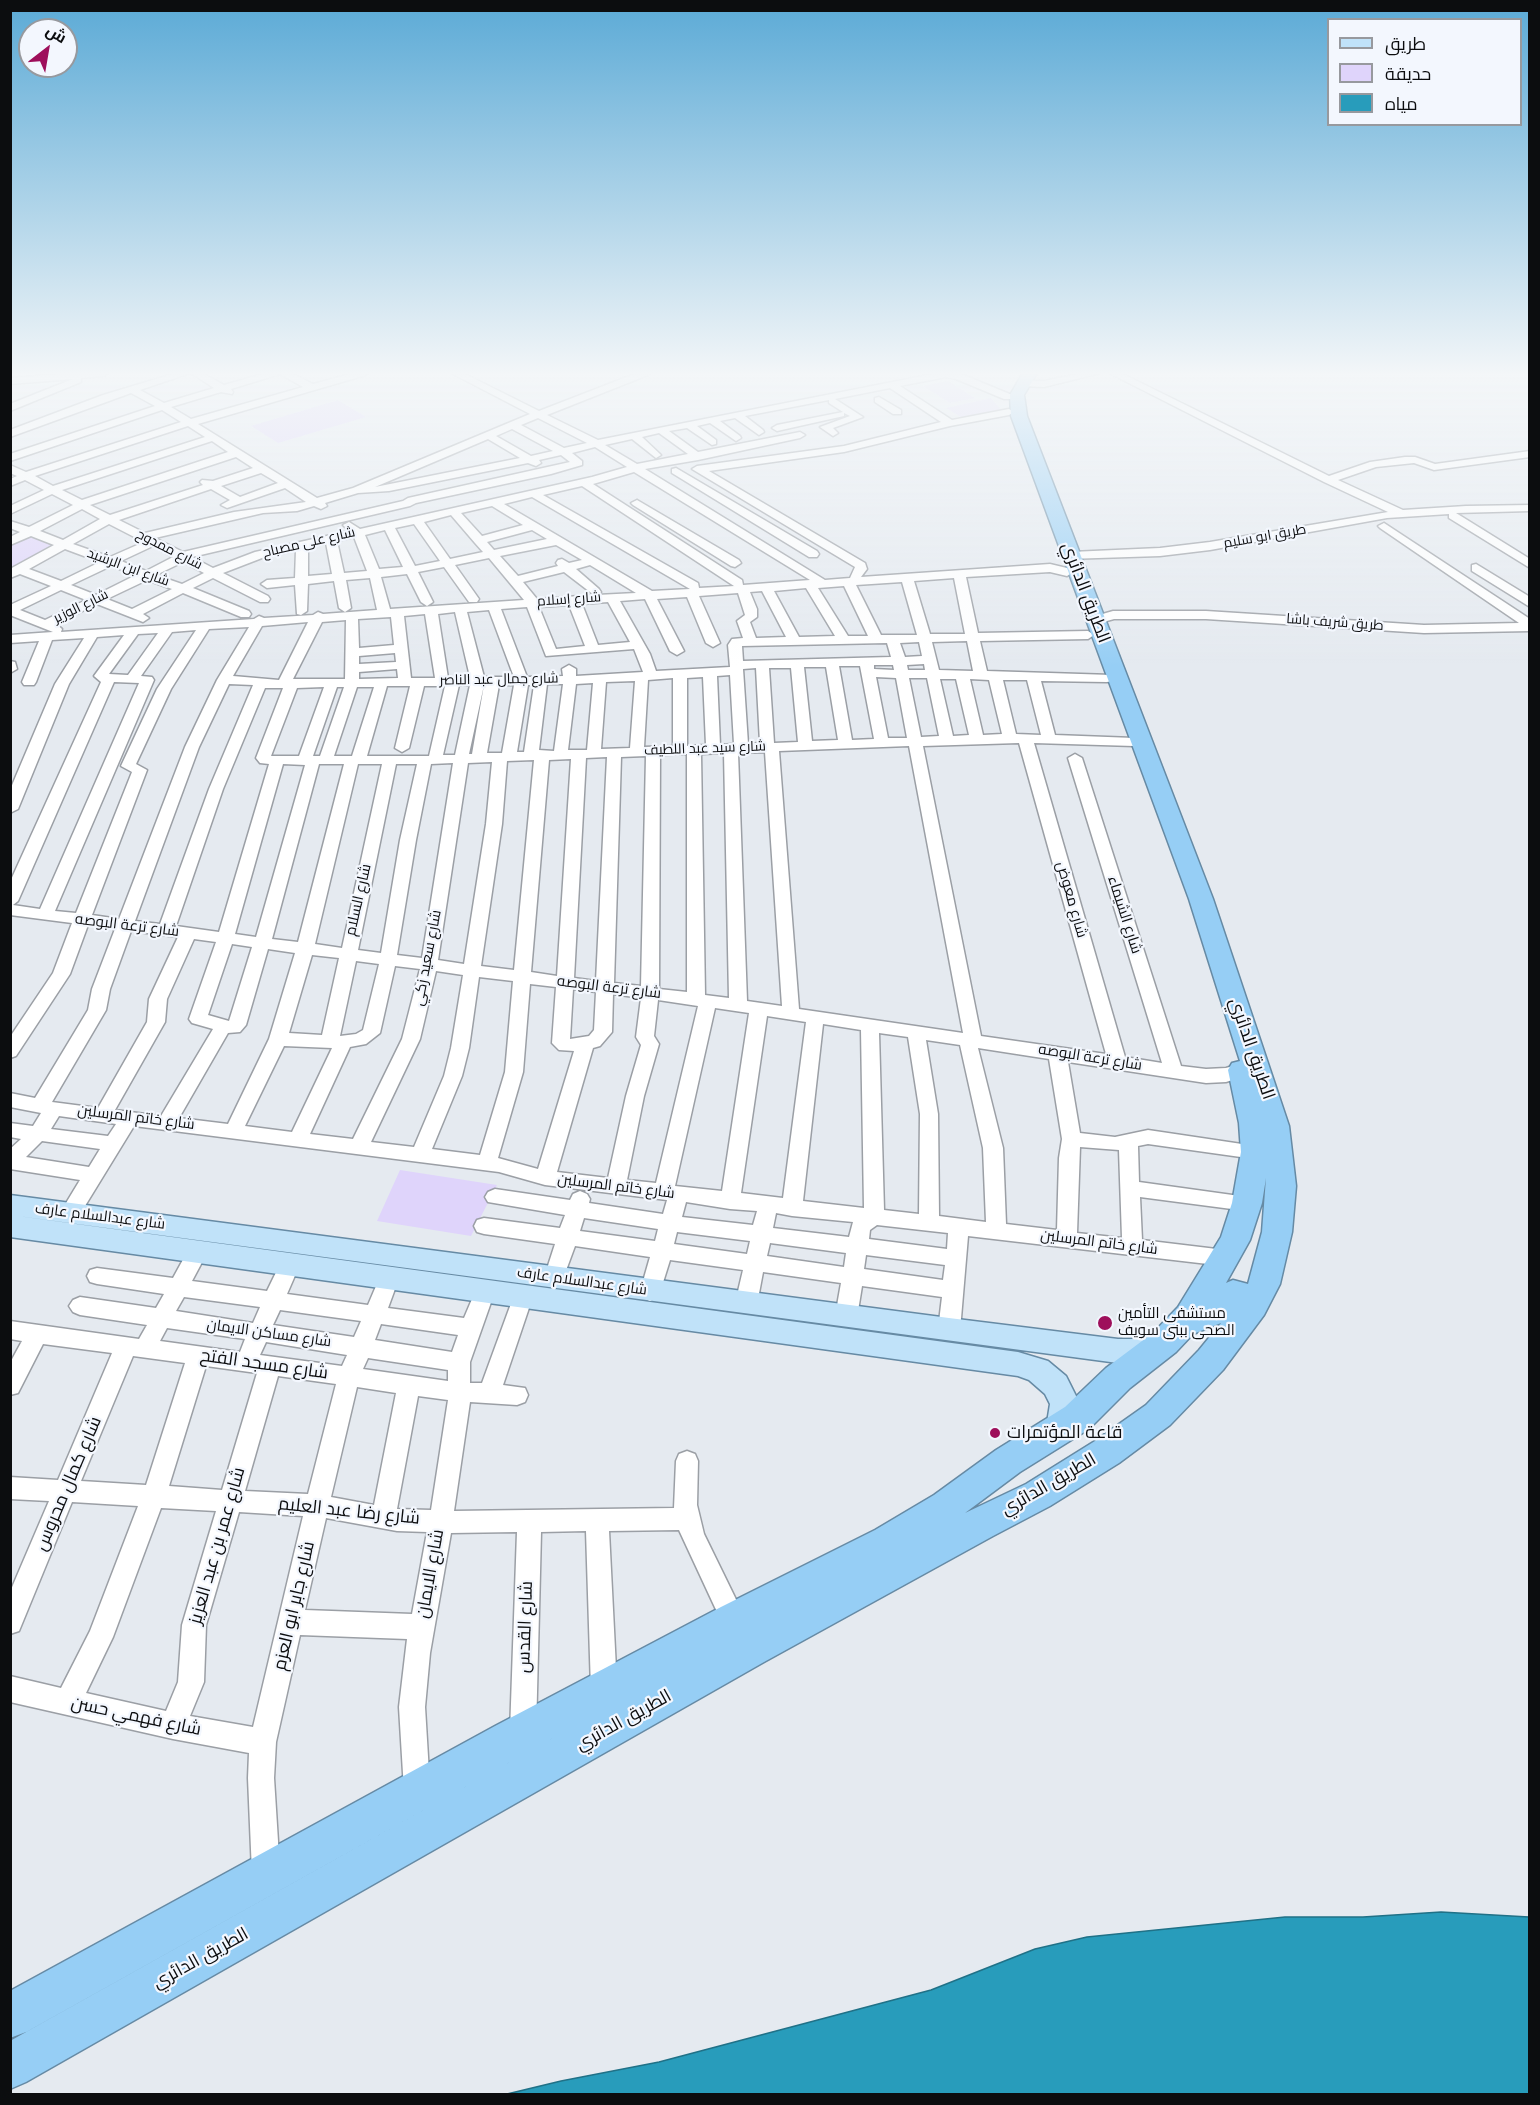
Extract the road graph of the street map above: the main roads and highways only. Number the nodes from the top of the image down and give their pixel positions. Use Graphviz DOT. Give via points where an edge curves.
graph roads {
  1 [pos="1036,471"];
  2 [pos="1095,629"];
  3 [pos="10,1205"];
  4 [pos="1245,1213"];
  5 [pos="10,1226"];
  6 [pos="1277,1232"];
  7 [pos="288,1255"];
  8 [pos="1253,1306"];
  9 [pos="1182,1324"];
  10 [pos="1049,1342"];
  11 [pos="1154,1351"];
  12 [pos="1038,1370"];
  13 [pos="1061,1429"];
  14 [pos="1008,1461"];
  15 [pos="1038,1495"];
  16 [pos="946,1507"];
  17 [pos="980,1524"];
  18 [pos="10,2016"];
  19 [pos="10,2066"];
  1 -- 2 [label="highway, الطريق الدائري" via="1061,565"];
  2 -- 4 [label="highway, الطريق الدائري" via="1107,678 1134,742 1245,1082 1255,1152"];
  2 -- 6 [label="highway, الطريق الدائري" via="1201,899 1270,1107 1281,1166"];
  3 -- 7 [label="main road, شارع عبدالسلام عارف"];
  4 -- 6 [label="highway" via="1247,1228 1262,1235"];
  4 -- 9 [label="highway, الطريق الدائري" via="1225,1258"];
  5 -- 7 [label="main road, شارع عبدالسلام عارف" via="198,1251"];
  6 -- 8 [label="highway, الطريق الدائري" via="1270,1267"];
  7 -- 10 [label="main road, شارع عبدالسلام عارف" via="554,1278"];
  7 -- 12 [label="main road, شارع عبدالسلام عارف" via="389,1278 1018,1364"];
  8 -- 9 [label="highway" via="1246,1296 1233,1293 1203,1318"];
  8 -- 15 [label="highway, الطريق الدائري" via="1211,1360 1158,1414"];
  9 -- 11 [label="highway, الطريق الدائري"];
  10 -- 11 [label="main road, شارع عبدالسلام عارف" via="1118,1352"];
  10 -- 12 [label="main road" via="1055,1358 1049,1367"];
  11 -- 13 [label="highway, الطريق الدائري"];
  12 -- 13 [label="main road, شارع عبدالسلام عارف" via="1062,1394 1065,1414"];
  13 -- 14 [label="highway, الطريق الدائري"];
  14 -- 15 [label="highway" via="1003,1473 1009,1487 1023,1495"];
  14 -- 16 [label="highway, الطريق الدائري"];
  15 -- 17 [label="highway, الطريق الدائري"];
  16 -- 17 [label="highway" via="975,1504 983,1513"];
  16 -- 18 [label="highway, الطريق الدائري" via="848,1564 523,1732"];
  17 -- 19 [label="highway, الطريق الدائري"];
}
